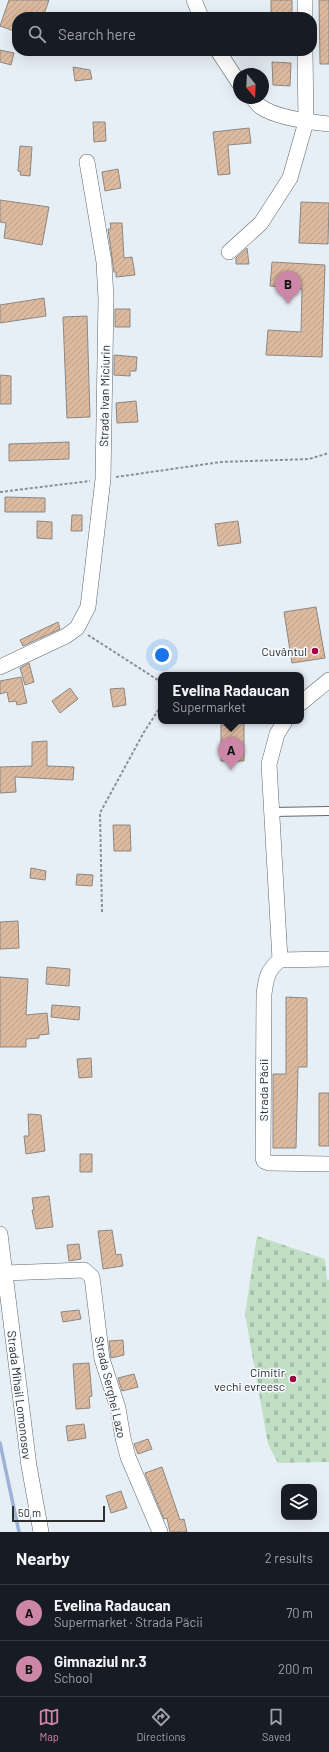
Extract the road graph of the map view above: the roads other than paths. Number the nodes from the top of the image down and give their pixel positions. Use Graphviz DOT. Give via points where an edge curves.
graph roads {
  1 [pos="194,0"];
  2 [pos="305,0"];
  3 [pos="199,12"];
  4 [pos="305,12"];
  5 [pos="221,56"];
  6 [pos="305,56"];
  7 [pos="233,74"];
  8 [pos="258,104"];
  9 [pos="306,122"];
  10 [pos="329,124"];
  11 [pos="87,162"];
  12 [pos="229,252"];
  13 [pos="0,667"];
  14 [pos="329,680"];
  15 [pos="304,701"];
  16 [pos="283,724"];
  17 [pos="329,811"];
  18 [pos="272,812"];
  19 [pos="329,959"];
  20 [pos="280,960"];
  21 [pos="329,1164"];
  22 [pos="0,1234"];
  23 [pos="4,1273"];
  24 [pos="41,1532"];
  25 [pos="160,1532"];
  1 -- 3 [label="street"];
  2 -- 4 [label="street"];
  5 -- 7 [label="street"];
  6 -- 9 [label="street"];
  8 -- 9 [label="street"];
  9 -- 10 [label="street"];
  9 -- 12 [label="street" via="290,178 261,223"];
  11 -- 13 [label="street, Strada Ivan Miciurin" via="104,262 106,299 103,479 88,607 77,628 66,636"];
  14 -- 15 [label="street"];
  16 -- 18 [label="street" via="277,734 269,764"];
  17 -- 18 [label="lane"];
  18 -- 20 [label="street"];
  19 -- 20 [label="street"];
  20 -- 21 [label="street, Strada Păcii" via="272,966 266,976 264,994 262,1158 270,1163"];
  22 -- 23 [label="street, Strada Mihail Lomonosov"];
  23 -- 24 [label="street, Strada Mihail Lomonosov" via="29,1466"];
  23 -- 25 [label="street, Strada Serghei Lazo" via="84,1270 92,1277 102,1359 118,1408 123,1438 131,1464"];
}
